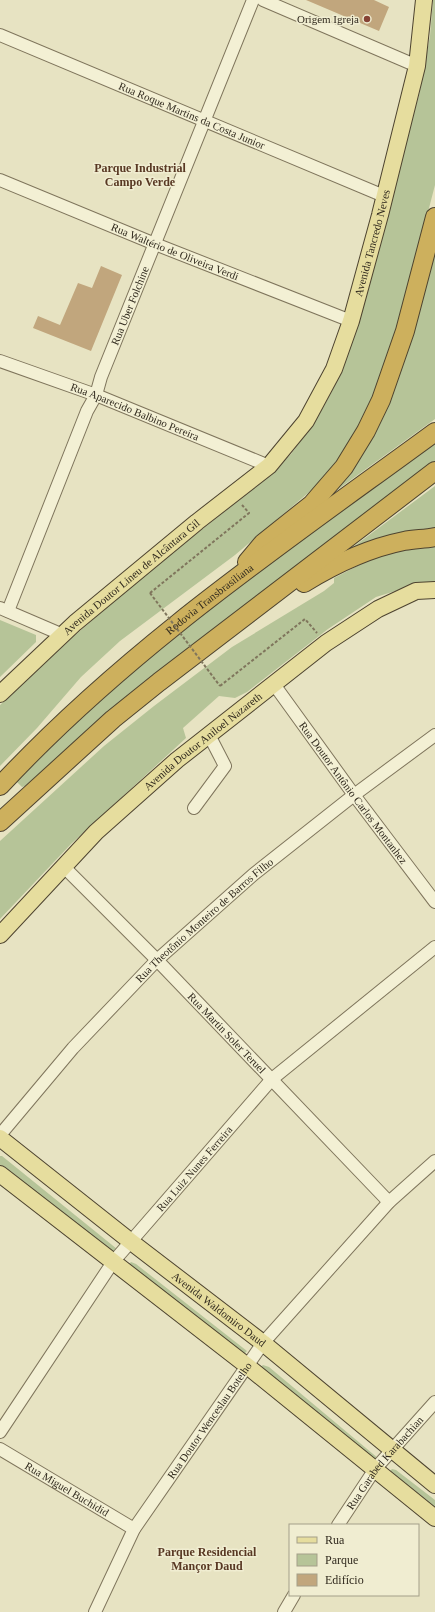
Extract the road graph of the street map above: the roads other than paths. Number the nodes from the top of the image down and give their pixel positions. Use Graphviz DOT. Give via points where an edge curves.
graph roads {
  1 [pos="253,0"];
  2 [pos="263,0"];
  3 [pos="424,0"];
  4 [pos="0,36"];
  5 [pos="417,66"];
  6 [pos="204,121"];
  7 [pos="0,180"];
  8 [pos="384,196"];
  9 [pos="435,217"];
  10 [pos="155,244"];
  11 [pos="351,321"];
  12 [pos="0,361"];
  13 [pos="96,395"];
  14 [pos="435,432"];
  15 [pos="269,466"];
  16 [pos="435,471"];
  17 [pos="435,537"];
  18 [pos="231,582"];
  19 [pos="435,590"];
  20 [pos="266,601"];
  21 [pos="4,610"];
  22 [pos="63,635"];
  23 [pos="273,684"];
  24 [pos="0,694"];
  25 [pos="209,735"];
  26 [pos="435,735"];
  27 [pos="0,786"];
  28 [pos="354,795"];
  29 [pos="194,808"];
  30 [pos="0,822"];
  31 [pos="63,866"];
  32 [pos="435,902"];
  33 [pos="0,934"];
  34 [pos="435,947"];
  35 [pos="157,960"];
  36 [pos="272,1079"];
  37 [pos="0,1136"];
  38 [pos="435,1161"];
  39 [pos="0,1174"];
  40 [pos="389,1202"];
  41 [pos="130,1241"];
  42 [pos="113,1262"];
  43 [pos="263,1343"];
  44 [pos="246,1365"];
  45 [pos="435,1402"];
  46 [pos="0,1432"];
  47 [pos="0,1449"];
  48 [pos="391,1449"];
  49 [pos="375,1468"];
  50 [pos="435,1484"];
  51 [pos="435,1518"];
  52 [pos="339,1524"];
  53 [pos="134,1529"];
  54 [pos="293,1596"];
  55 [pos="95,1612"];
  56 [pos="284,1612"];
  1 -- 6 [label="street, Rua Uber Folchine"];
  2 -- 5 [label="street"];
  3 -- 5 [label="main road, Avenida Tancredo Neves"];
  4 -- 6 [label="street, Rua Roque Martins da Costa Junior"];
  5 -- 8 [label="main road, Avenida Tancredo Neves"];
  6 -- 8 [label="street, Rua Roque Martins da Costa Junior"];
  6 -- 10 [label="street, Rua Uber Folchine"];
  7 -- 10 [label="street, Rua Waltério de Oliveira Verdi"];
  8 -- 11 [label="main road, Avenida Tancredo Neves"];
  9 -- 18 [label="highway" via="405,331 381,400 366,431 344,466 312,504 263,542"];
  10 -- 11 [label="street, Rua Waltério de Oliveira Verdi"];
  10 -- 13 [label="street, Rua Uber Folchine"];
  11 -- 15 [label="main road, Avenida Tancredo Neves" via="334,369 306,421"];
  12 -- 13 [label="street, Rua Aparecido Balbino Pereira"];
  13 -- 15 [label="street, Rua Aparecido Balbino Pereira"];
  13 -- 21 [label="street, Rua Uber Folchine"];
  14 -- 18 [label="highway, Rodovia Transbrasiliana"];
  15 -- 22 [label="main road, Avenida Doutor Lineu de Alcântara Gil" via="197,522"];
  16 -- 20 [label="highway"];
  17 -- 20 [label="highway" via="404,541 361,554 319,574 286,594"];
  18 -- 27 [label="highway, Rodovia Transbrasiliana" via="135,657 50,735"];
  19 -- 23 [label="main road, Avenida Doutor Aniloel Nazareth" via="416,591 385,606 326,643"];
  20 -- 30 [label="highway" via="113,719"];
  21 -- 22 [label="street"];
  22 -- 24 [label="main road, Avenida Doutor Lineu de Alcântara Gil"];
  23 -- 25 [label="main road, Avenida Doutor Aniloel Nazareth"];
  23 -- 28 [label="street, Rua Doutor Antônio Carlos Montanhez"];
  25 -- 29 [label="street" via="225,766"];
  25 -- 31 [label="main road, Avenida Doutor Aniloel Nazareth" via="159,775"];
  26 -- 28 [label="street, Rua Theotônio Monteiro de Barros Filho"];
  28 -- 32 [label="street, Rua Doutor Antônio Carlos Montanhez"];
  28 -- 35 [label="street, Rua Theotônio Monteiro de Barros Filho" via="254,874"];
  31 -- 33 [label="main road, Avenida Doutor Aniloel Nazareth"];
  31 -- 35 [label="street, Rua Martin Soler Teruel"];
  34 -- 36 [label="street, Rua Luiz Nunes Ferreira"];
  35 -- 36 [label="street, Rua Martin Soler Teruel"];
  35 -- 37 [label="street, Rua Theotônio Monteiro de Barros Filho" via="73,1048"];
  36 -- 40 [label="street, Rua Martin Soler Teruel"];
  36 -- 41 [label="street, Rua Luiz Nunes Ferreira"];
  37 -- 41 [label="main road, Avenida Waldomiro Daud"];
  38 -- 40 [label="street, Rua Doutor Wenceslau Botelho"];
  39 -- 42 [label="main road"];
  40 -- 43 [label="street, Rua Doutor Wenceslau Botelho"];
  41 -- 42 [label="street, Rua Luiz Nunes Ferreira"];
  41 -- 43 [label="main road, Avenida Waldomiro Daud"];
  42 -- 44 [label="main road"];
  42 -- 46 [label="street, Rua Luiz Nunes Ferreira"];
  43 -- 44 [label="street, Rua Doutor Wenceslau Botelho"];
  43 -- 48 [label="main road, Avenida Waldomiro Daud"];
  44 -- 49 [label="main road"];
  44 -- 53 [label="street, Rua Doutor Wenceslau Botelho"];
  45 -- 48 [label="street, Rua Garabed Karabachian"];
  47 -- 53 [label="street, Rua Miguel Buchidid"];
  48 -- 49 [label="street, Rua Garabed Karabachian"];
  48 -- 50 [label="main road, Avenida Waldomiro Daud"];
  49 -- 51 [label="main road"];
  49 -- 52 [label="street, Rua Garabed Karabachian"];
  53 -- 55 [label="street, Rua Doutor Wenceslau Botelho"];
  54 -- 56 [label="street"];
}
